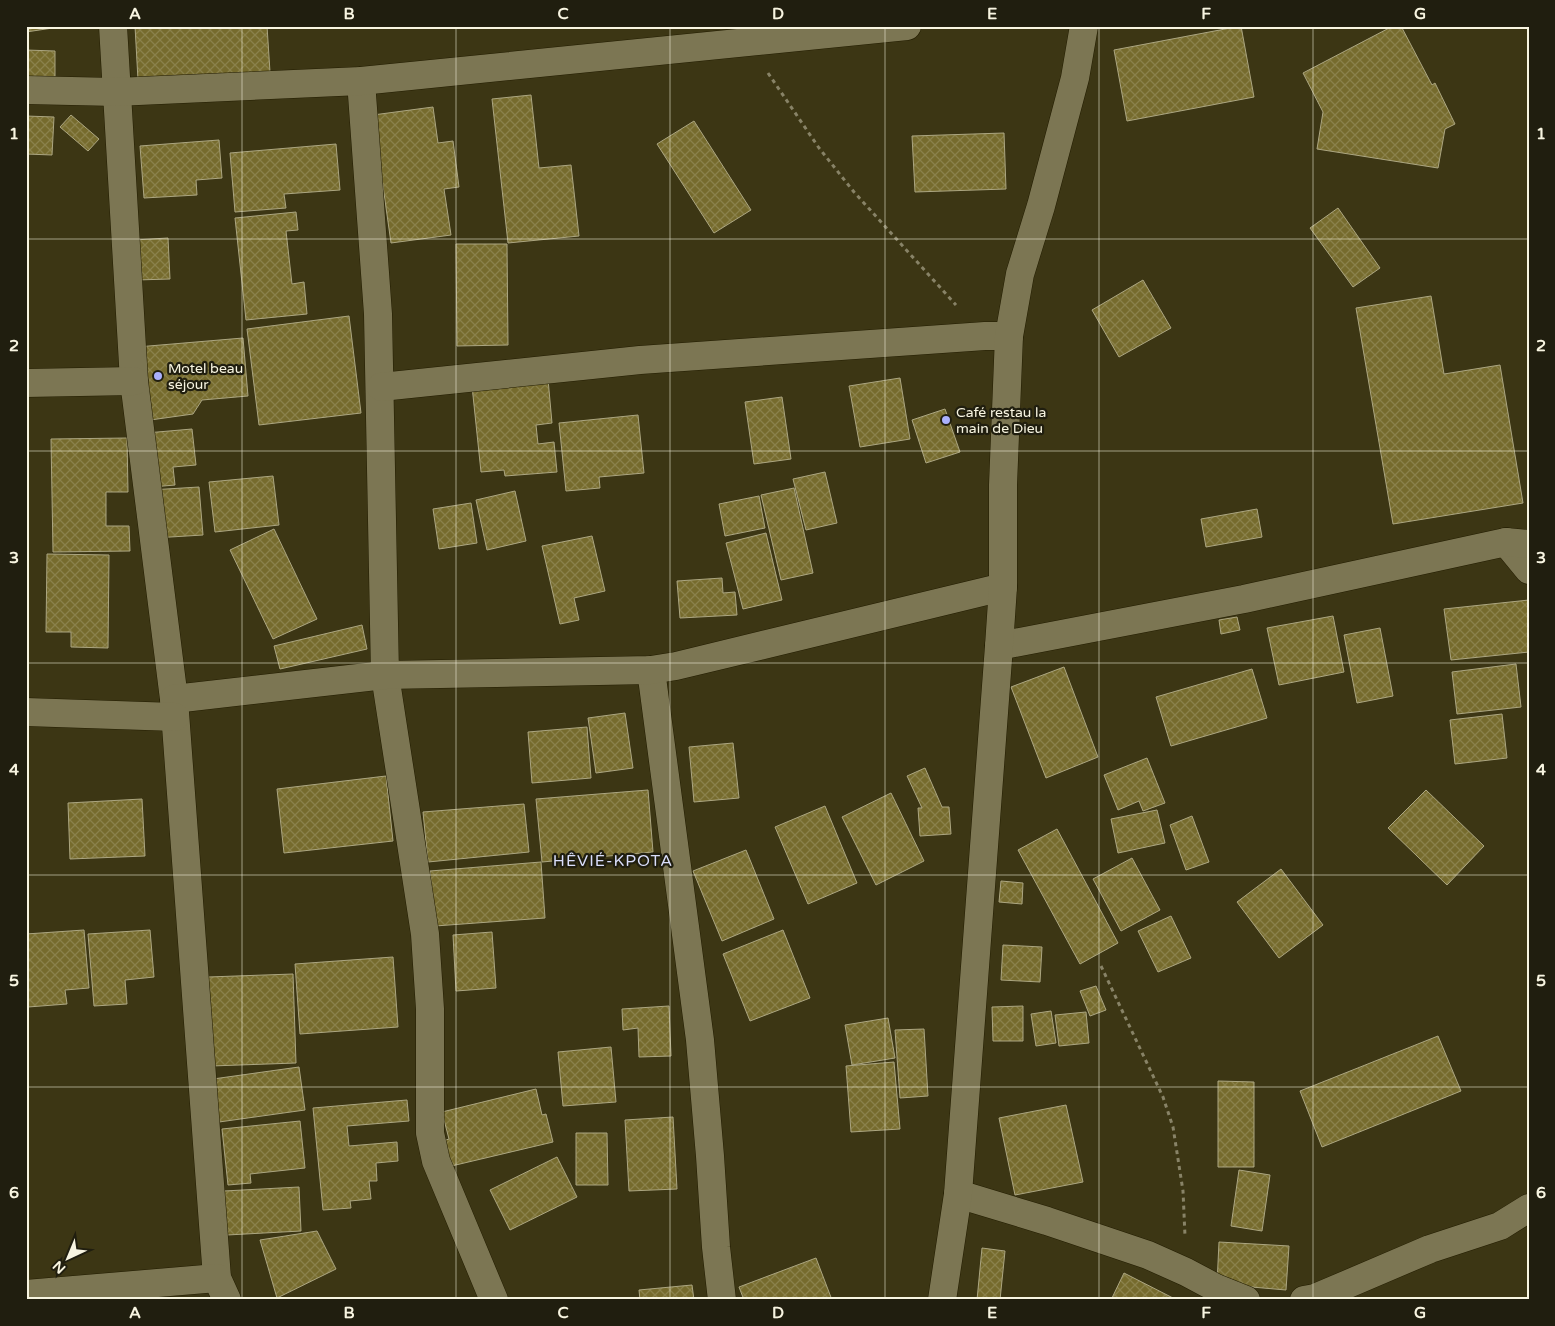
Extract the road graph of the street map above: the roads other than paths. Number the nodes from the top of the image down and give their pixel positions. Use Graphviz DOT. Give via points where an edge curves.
graph roads {
  1 [pos="113,26"];
  2 [pos="907,26"];
  3 [pos="1084,26"];
  4 [pos="793,32"];
  5 [pos="360,80"];
  6 [pos="26,90"];
  7 [pos="116,92"];
  8 [pos="997,336"];
  9 [pos="134,381"];
  10 [pos="26,383"];
  11 [pos="381,387"];
  12 [pos="1518,543"];
  13 [pos="1529,570"];
  14 [pos="1003,587"];
  15 [pos="999,646"];
  16 [pos="651,670"];
  17 [pos="385,675"];
  18 [pos="174,708"];
  19 [pos="26,712"];
  20 [pos="958,1194"];
  21 [pos="1529,1208"];
  22 [pos="222,1289"];
  23 [pos="26,1294"];
  24 [pos="494,1300"];
  25 [pos="722,1300"];
  26 [pos="942,1300"];
  27 [pos="1246,1300"];
  28 [pos="1304,1300"];
  1 -- 7 [label="street"];
  2 -- 4 [label="street"];
  3 -- 8 [label="street" via="1075,78 1041,206"];
  4 -- 5 [label="street" via="748,41"];
  5 -- 7 [label="street"];
  5 -- 11 [label="street"];
  6 -- 7 [label="street"];
  7 -- 9 [label="street"];
  8 -- 11 [label="street" via="640,360"];
  8 -- 14 [label="street"];
  9 -- 10 [label="street"];
  9 -- 18 [label="street"];
  11 -- 17 [label="street"];
  12 -- 13 [label="street"];
  12 -- 15 [label="street"];
  14 -- 15 [label="street"];
  14 -- 16 [label="street"];
  15 -- 20 [label="street"];
  16 -- 17 [label="street"];
  16 -- 25 [label="street" via="700,1040"];
  17 -- 18 [label="street"];
  17 -- 24 [label="street" via="425,934 430,1009 430,1133 436,1161"];
  18 -- 19 [label="street"];
  18 -- 22 [label="street"];
  20 -- 26 [label="street"];
  20 -- 27 [label="street" via="1148,1255"];
  21 -- 28 [label="street" via="1500,1226 1430,1249"];
  22 -- 23 [label="street"];
}
